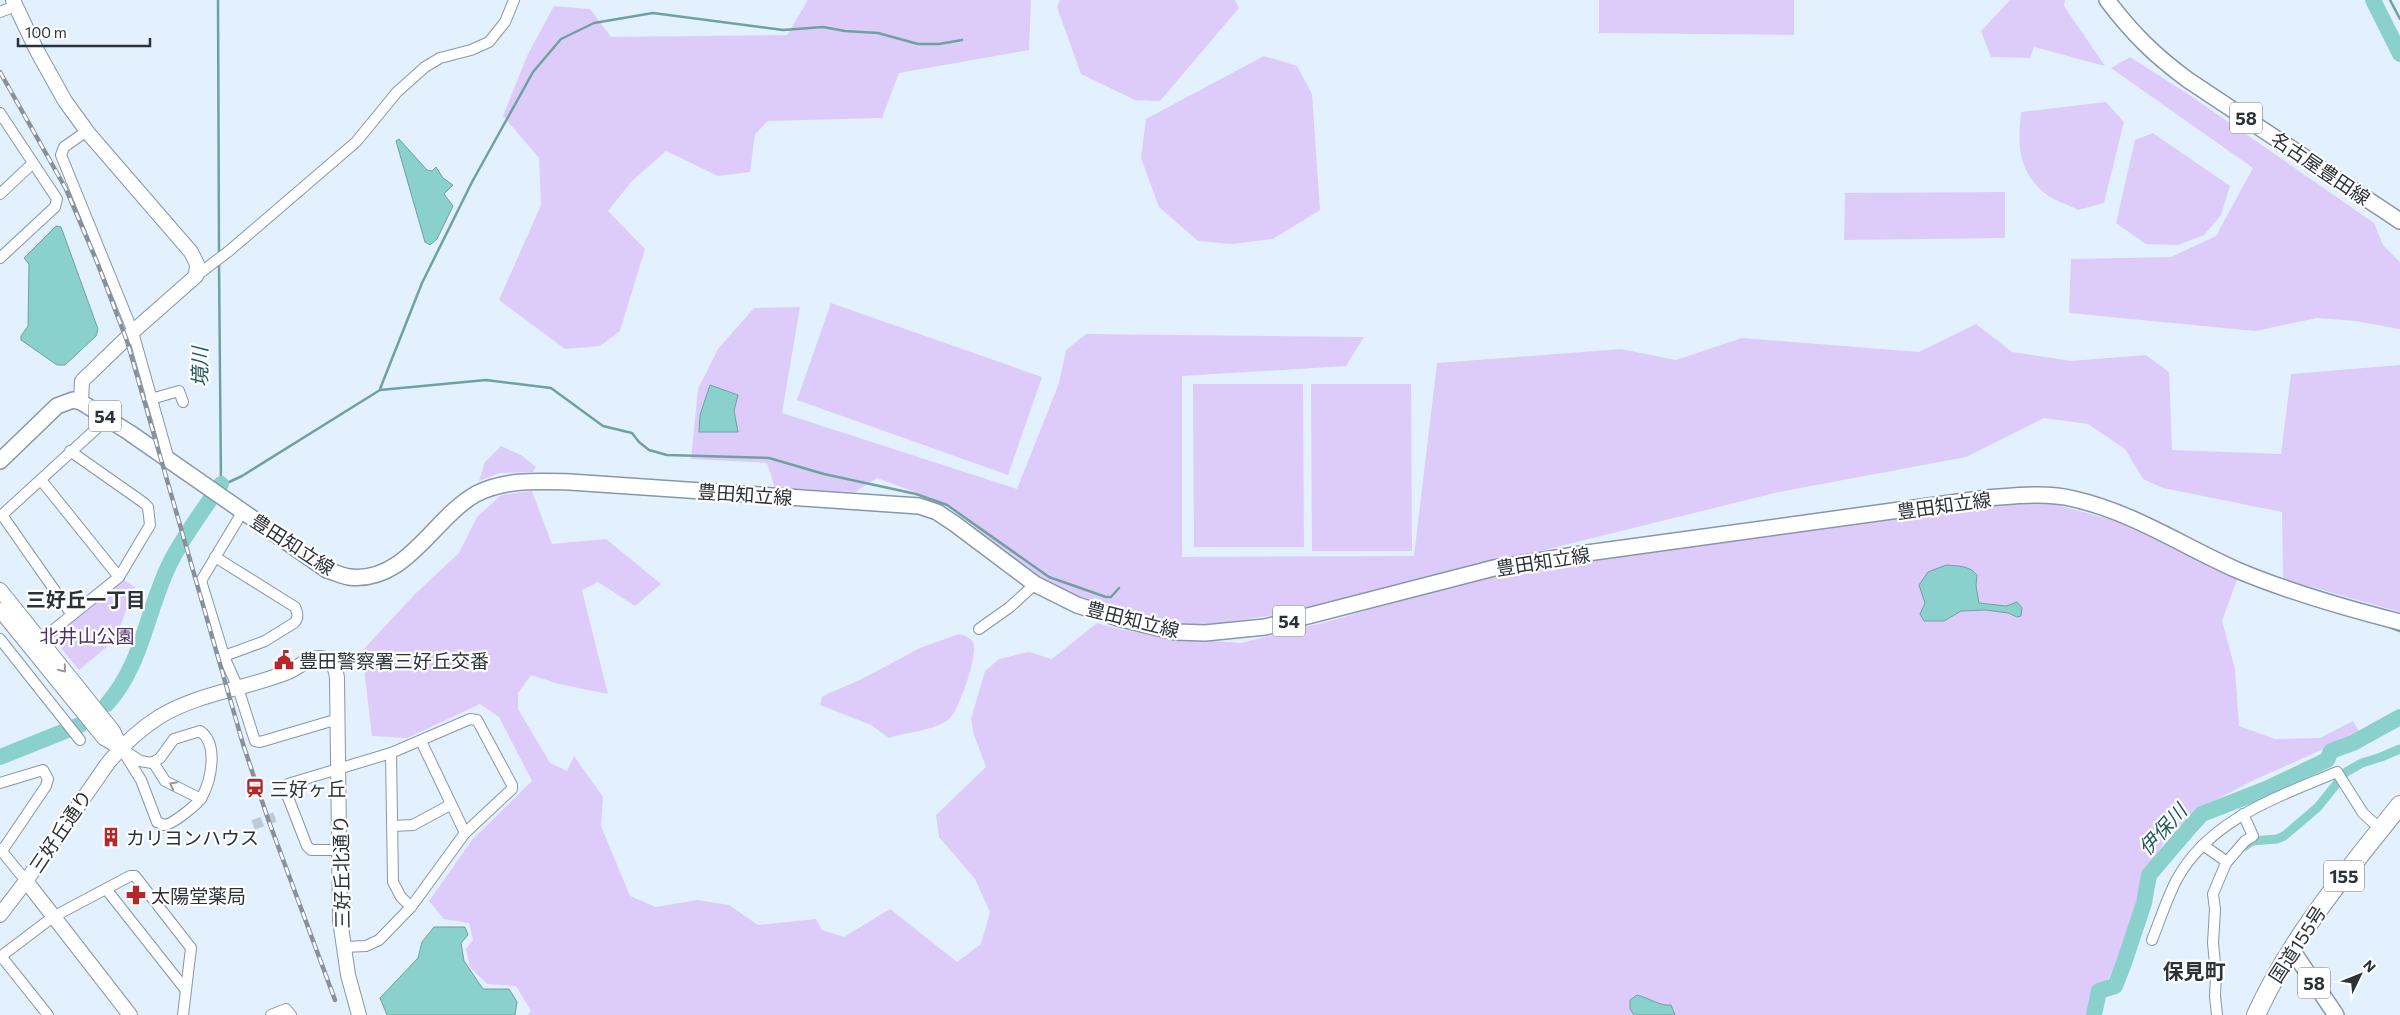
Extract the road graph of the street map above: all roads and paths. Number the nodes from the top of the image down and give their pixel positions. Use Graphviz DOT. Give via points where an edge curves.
graph roads {
  1 [pos="514,0"];
  2 [pos="2107,0"];
  3 [pos="14,3"];
  4 [pos="0,12"];
  5 [pos="0,113"];
  6 [pos="87,131"];
  7 [pos="33,163"];
  8 [pos="0,194"];
  9 [pos="2400,220"];
  10 [pos="0,258"];
  11 [pos="196,276"];
  12 [pos="133,332"];
  13 [pos="152,399"];
  14 [pos="81,402"];
  15 [pos="183,402"];
  16 [pos="108,418"];
  17 [pos="70,452"];
  18 [pos="169,460"];
  19 [pos="0,461"];
  20 [pos="41,480"];
  21 [pos="237,508"];
  22 [pos="215,556"];
  23 [pos="119,576"];
  24 [pos="1035,584"];
  25 [pos="0,590"];
  26 [pos="0,610"];
  27 [pos="72,615"];
  28 [pos="2400,622"];
  29 [pos="979,629"];
  30 [pos="0,639"];
  31 [pos="36,644"];
  32 [pos="224,656"];
  33 [pos="238,688"];
  34 [pos="338,719"];
  35 [pos="80,740"];
  36 [pos="422,741"];
  37 [pos="121,748"];
  38 [pos="392,753"];
  39 [pos="154,762"];
  40 [pos="339,768"];
  41 [pos="0,783"];
  42 [pos="201,799"];
  43 [pos="450,805"];
  44 [pos="2400,805"];
  45 [pos="2244,814"];
  46 [pos="393,826"];
  47 [pos="2380,829"];
  48 [pos="465,834"];
  49 [pos="2203,845"];
  50 [pos="1,850"];
  51 [pos="340,850"];
  52 [pos="2227,862"];
  53 [pos="26,881"];
  54 [pos="106,889"];
  55 [pos="412,907"];
  56 [pos="0,915"];
  57 [pos="53,917"];
  58 [pos="2152,940"];
  59 [pos="343,947"];
  60 [pos="2292,950"];
  61 [pos="1,957"];
  62 [pos="186,989"];
  63 [pos="48,1015"];
  64 [pos="130,1015"];
  65 [pos="183,1015"];
  66 [pos="271,1015"];
  67 [pos="290,1015"];
  68 [pos="358,1015"];
  69 [pos="2217,1015"];
  70 [pos="2256,1015"];
  71 [pos="2336,1015"];
  1 -- 11 [label="street" via="505,22 488,42 440,58 425,67 397,92 356,142"];
  2 -- 9 [label="main road, 名古屋豊田線 / 58" via="2155,56"];
  3 -- 4 [label="street"];
  3 -- 6 [label="street" via="65,101"];
  5 -- 7 [label="street"];
  6 -- 11 [label="street" via="191,252 197,264"];
  6 -- 12 [label="street" via="64,147 61,155"];
  7 -- 8 [label="street"];
  7 -- 10 [label="street" via="57,199 55,207"];
  11 -- 12 [label="street"];
  12 -- 13 [label="street"];
  12 -- 14 [label="street" via="82,381"];
  13 -- 15 [label="street" via="179,391"];
  13 -- 18 [label="street"];
  14 -- 16 [label="main road, 豊田知立線 / 54"];
  14 -- 19 [label="main road, 54" via="73,400 57,406"];
  16 -- 17 [label="street"];
  16 -- 18 [label="main road, 豊田知立線 / 54"];
  17 -- 20 [label="street"];
  17 -- 23 [label="street" via="148,508 150,525"];
  18 -- 21 [label="main road, 豊田知立線 / 54"];
  20 -- 23 [label="street"];
  20 -- 27 [label="street" via="2,517"];
  21 -- 22 [label="street"];
  21 -- 24 [label="main road, 豊田知立線 / 54" via="327,570 349,577 386,572 465,502 493,487 518,482 570,482 860,503 901,503 936,512"];
  22 -- 32 [label="street" via="201,581"];
  22 -- 32 [label="street" via="296,607 298,613 294,623 265,641"];
  23 -- 27 [label="street"];
  24 -- 28 [label="main road, 豊田知立線 / 54" via="1077,605 1120,619 1176,632 1231,632 1265,627 1494,568 1987,498 2044,495 2073,498 2122,514 2237,570"];
  24 -- 29 [label="street"];
  25 -- 31 [label="street"];
  26 -- 31 [label="street"];
  27 -- 31 [label="street"];
  30 -- 35 [label="street"];
  31 -- 37 [label="street" via="113,731"];
  32 -- 33 [label="street"];
  33 -- 34 [label="street" via="255,741"];
  33 -- 34 [label="street, 三好丘北通り" via="288,672 310,660 326,659 337,673"];
  33 -- 37 [label="street, 三好丘北通り" via="180,707 158,718"];
  34 -- 40 [label="street, 三好丘北通り"];
  36 -- 38 [label="street"];
  36 -- 43 [label="street"];
  36 -- 48 [label="street" via="475,719 512,785 510,792"];
  37 -- 39 [label="street" via="140,761"];
  37 -- 42 [label="street" via="142,780 157,822 164,825 172,823"];
  37 -- 53 [label="street, 三好丘通り"];
  38 -- 40 [label="street"];
  38 -- 46 [label="street"];
  42 -- 39 [label="street, one-way" via="166,781"];
  39 -- 42 [label="street" via="174,739 200,731 206,735 211,754 210,774"];
  40 -- 51 [label="street, 三好丘北通り"];
  40 -- 51 [label="street" via="284,787 307,846 311,850"];
  41 -- 50 [label="street" via="43,770 48,779"];
  43 -- 46 [label="street" via="413,825"];
  43 -- 48 [label="street"];
  44 -- 47 [label="highway, 国道155号 / 155"];
  45 -- 47 [label="street" via="2336,772 2363,813"];
  45 -- 49 [label="street" via="2233,819"];
  45 -- 52 [label="street" via="2253,836"];
  46 -- 55 [label="street" via="393,882 401,897"];
  47 -- 60 [label="highway, 国道155号 / 155" via="2313,916"];
  48 -- 55 [label="street"];
  49 -- 52 [label="street"];
  49 -- 58 [label="street" via="2177,879"];
  50 -- 53 [label="street"];
  51 -- 59 [label="street, 三好丘北通り"];
  52 -- 69 [label="street" via="2212,894"];
  53 -- 56 [label="street, 三好丘通り"];
  53 -- 57 [label="street"];
  54 -- 57 [label="street"];
  54 -- 62 [label="street"];
  54 -- 62 [label="street" via="130,876 138,878 189,943"];
  55 -- 59 [label="street" via="379,940 366,946"];
  57 -- 61 [label="street"];
  57 -- 64 [label="street"];
  59 -- 68 [label="street, 三好丘北通り"];
  60 -- 70 [label="highway, 国道155号 / 155" via="2270,983"];
  60 -- 71 [label="main road, 58"];
  61 -- 63 [label="street"];
  62 -- 65 [label="street"];
  66 -- 67 [label="street" via="286,1009"];
}
